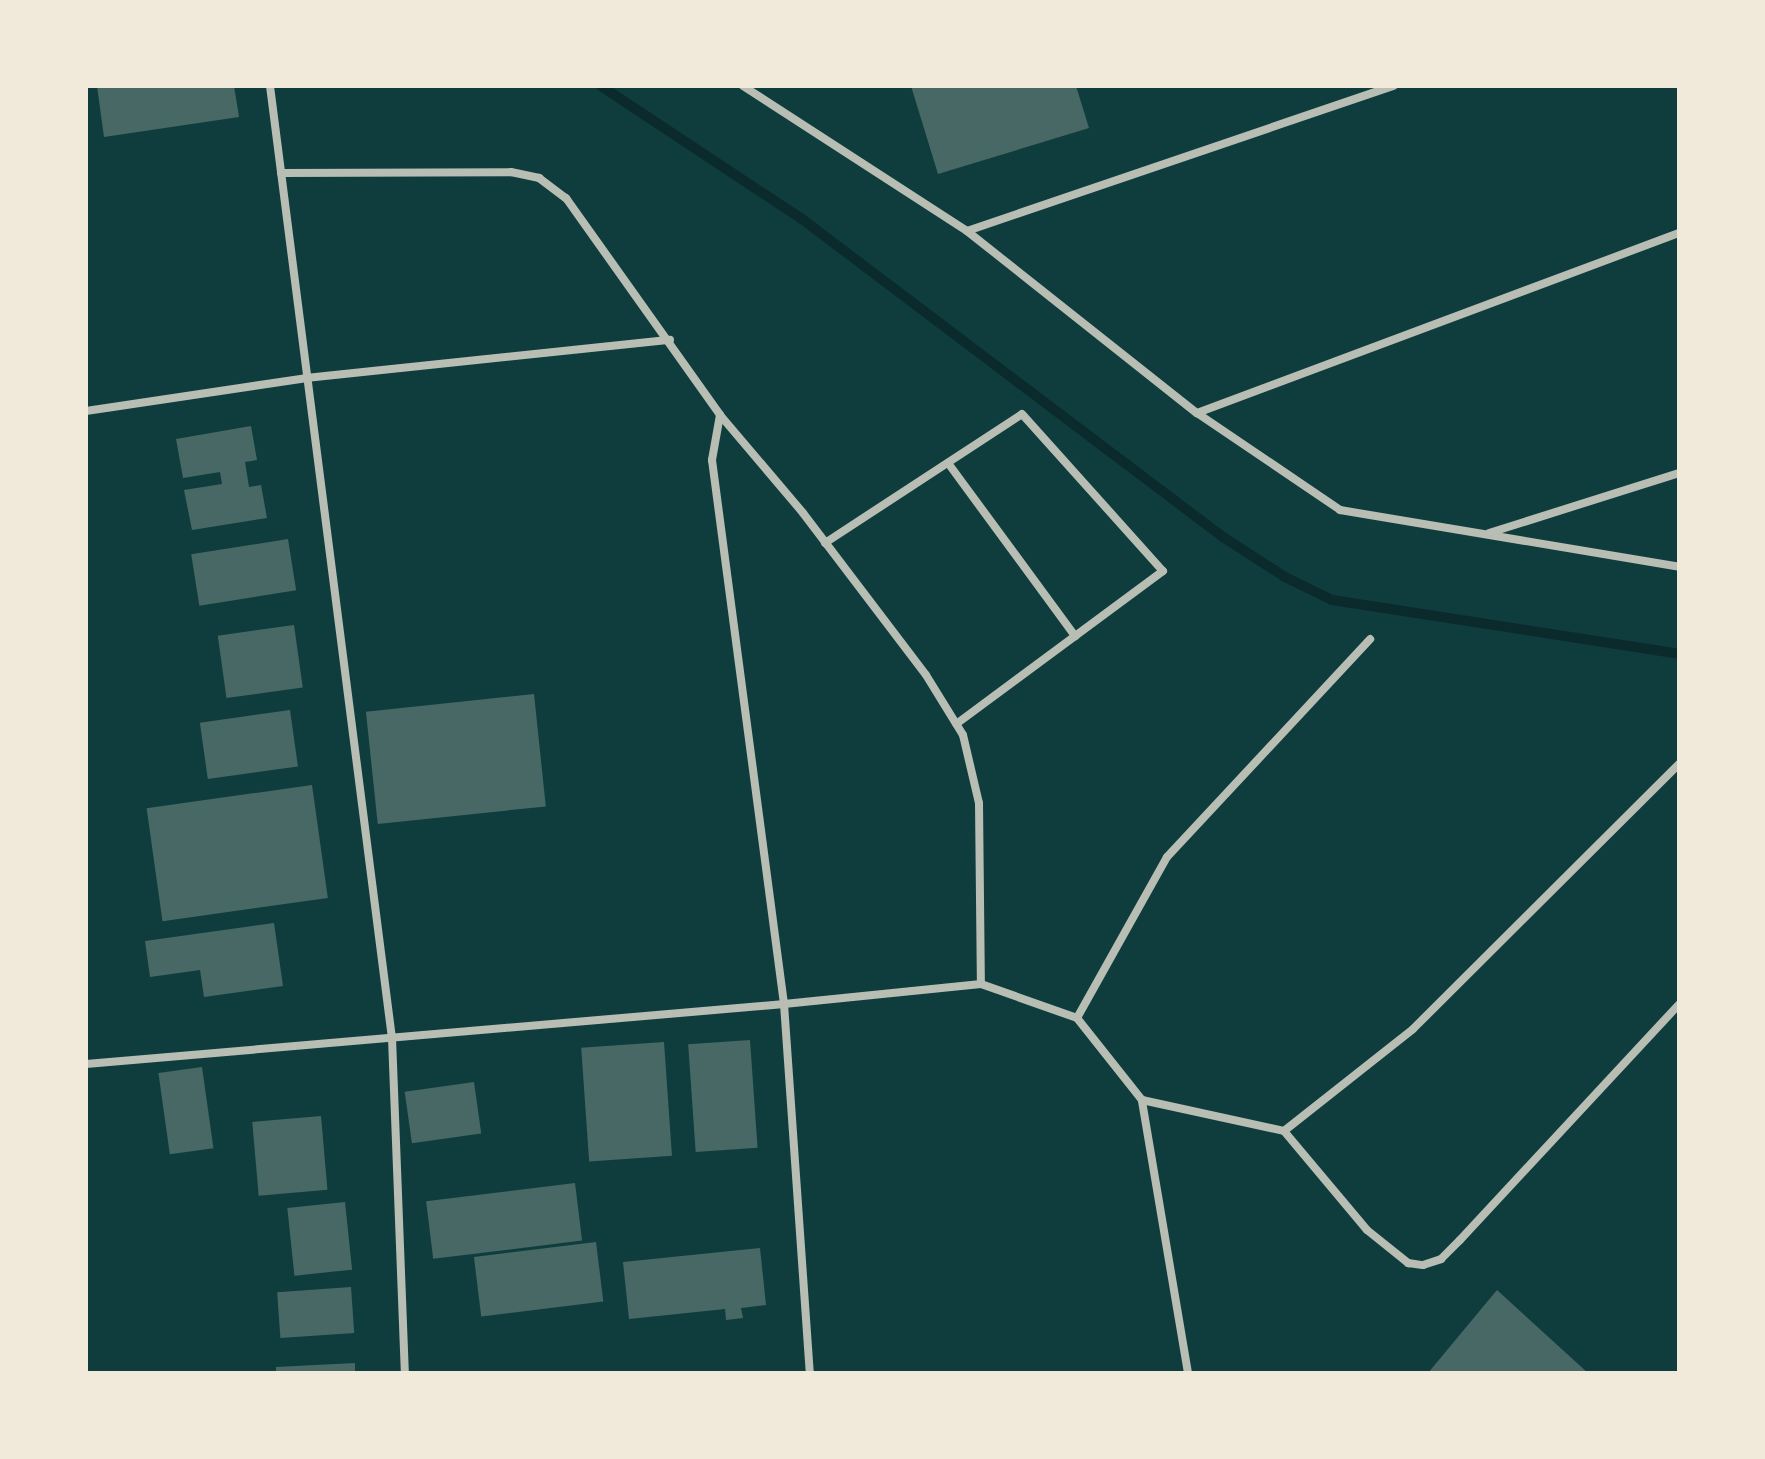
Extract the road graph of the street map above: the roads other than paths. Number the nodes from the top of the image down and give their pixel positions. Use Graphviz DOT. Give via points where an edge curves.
graph roads {
  1 [pos="270,86"];
  2 [pos="743,86"];
  3 [pos="1394,86"];
  4 [pos="281,173"];
  5 [pos="967,231"];
  6 [pos="1679,233"];
  7 [pos="670,340"];
  8 [pos="306,378"];
  9 [pos="86,411"];
  10 [pos="1197,413"];
  11 [pos="720,415"];
  12 [pos="948,463"];
  13 [pos="1679,473"];
  14 [pos="1485,534"];
  15 [pos="825,543"];
  16 [pos="1679,567"];
  17 [pos="1075,636"];
  18 [pos="1370,639"];
  19 [pos="956,724"];
  20 [pos="1679,764"];
  21 [pos="981,984"];
  22 [pos="784,1004"];
  23 [pos="1679,1004"];
  24 [pos="1077,1018"];
  25 [pos="392,1038"];
  26 [pos="86,1064"];
  27 [pos="1142,1100"];
  28 [pos="1284,1131"];
  29 [pos="405,1373"];
  30 [pos="810,1373"];
  31 [pos="1188,1373"];
  1 -- 4 [label="street"];
  2 -- 5 [label="street"];
  3 -- 5 [label="street"];
  4 -- 7 [label="street" via="511,172 539,178 566,198"];
  4 -- 8 [label="street"];
  5 -- 10 [label="street"];
  6 -- 10 [label="street"];
  7 -- 8 [label="street"];
  7 -- 11 [label="street"];
  8 -- 9 [label="street"];
  8 -- 25 [label="street"];
  10 -- 14 [label="street" via="1340,510"];
  11 -- 15 [label="street"];
  11 -- 22 [label="street" via="712,460"];
  12 -- 15 [label="street"];
  12 -- 17 [label="street"];
  12 -- 17 [label="street" via="1022,414 1163,571"];
  13 -- 14 [label="street"];
  14 -- 16 [label="street"];
  15 -- 19 [label="street" via="926,675"];
  17 -- 19 [label="street"];
  18 -- 24 [label="street" via="1167,857"];
  19 -- 21 [label="street" via="979,803"];
  20 -- 28 [label="street" via="1413,1029"];
  21 -- 22 [label="street"];
  21 -- 24 [label="street"];
  22 -- 25 [label="street"];
  22 -- 30 [label="street"];
  23 -- 28 [label="street" via="1460,1240 1441,1259 1423,1265 1408,1263 1367,1230"];
  24 -- 27 [label="street"];
  25 -- 26 [label="street"];
  25 -- 29 [label="street"];
  27 -- 28 [label="street"];
  27 -- 31 [label="street"];
}
